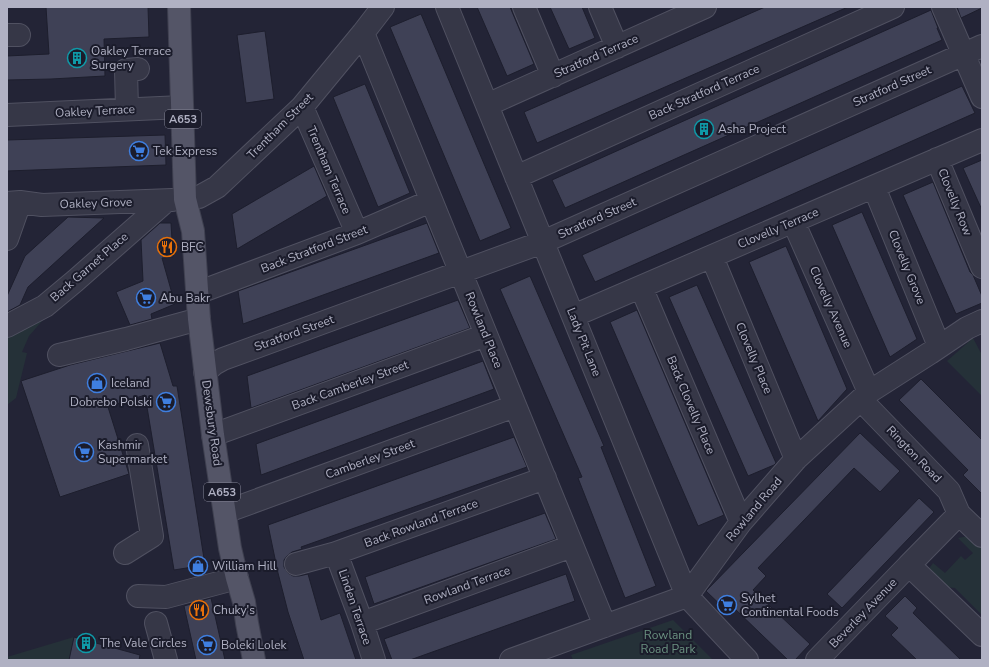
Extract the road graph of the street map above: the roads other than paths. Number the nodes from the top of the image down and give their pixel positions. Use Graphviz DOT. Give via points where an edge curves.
graph roads {
  1 [pos="179,7"];
  2 [pos="192,7"];
  3 [pos="383,7"];
  4 [pos="447,7"];
  5 [pos="524,7"];
  6 [pos="600,7"];
  7 [pos="892,7"];
  8 [pos="944,7"];
  9 [pos="700,8"];
  10 [pos="363,34"];
  11 [pos="617,47"];
  12 [pos="973,50"];
  13 [pos="138,69"];
  14 [pos="553,76"];
  15 [pos="982,97"];
  16 [pos="487,105"];
  17 [pos="182,107"];
  18 [pos="302,107"];
  19 [pos="127,109"];
  20 [pos="7,115"];
  21 [pos="982,140"];
  22 [pos="938,159"];
  23 [pos="516,177"];
  24 [pos="874,187"];
  25 [pos="183,199"];
  26 [pos="431,202"];
  27 [pos="14,203"];
  28 [pos="793,222"];
  29 [pos="357,234"];
  30 [pos="7,239"];
  31 [pos="543,242"];
  32 [pos="712,257"];
  33 [pos="982,267"];
  34 [pos="460,272"];
  35 [pos="641,287"];
  36 [pos="197,293"];
  37 [pos="573,316"];
  38 [pos="199,319"];
  39 [pos="982,321"];
  40 [pos="7,326"];
  41 [pos="486,335"];
  42 [pos="939,346"];
  43 [pos="59,355"];
  44 [pos="205,372"];
  45 [pos="865,396"];
  46 [pos="515,406"];
  47 [pos="213,435"];
  48 [pos="137,445"];
  49 [pos="796,459"];
  50 [pos="544,478"];
  51 [pos="225,512"];
  52 [pos="959,514"];
  53 [pos="741,522"];
  54 [pos="982,536"];
  55 [pos="572,546"];
  56 [pos="125,553"];
  57 [pos="336,554"];
  58 [pos="296,564"];
  59 [pos="909,565"];
  60 [pos="237,578"];
  61 [pos="138,596"];
  62 [pos="687,596"];
  63 [pos="156,623"];
  64 [pos="362,623"];
  65 [pos="605,626"];
  66 [pos="982,635"];
  67 [pos="166,660"];
  68 [pos="254,660"];
  69 [pos="374,660"];
  70 [pos="511,660"];
  71 [pos="747,660"];
  72 [pos="817,660"];
  1 -- 17 [label="main road, Dewsbury Road / A653"];
  2 -- 25 [label="main road, Dewsbury Road / A653" via="192,92"];
  3 -- 10 [label="street, Trentham Street"];
  4 -- 16 [label="street, Lady Pit Lane"];
  5 -- 14 [label="street"];
  6 -- 11 [label="street"];
  7 -- 23 [label="street, Back Stratford Terrace"];
  8 -- 12 [label="street"];
  9 -- 11 [label="street, Stratford Terrace"];
  10 -- 18 [label="street, Trentham Street"];
  10 -- 26 [label="street, Rowland Place"];
  11 -- 14 [label="street, Stratford Terrace"];
  12 -- 15 [label="street"];
  12 -- 31 [label="street, Stratford Street"];
  13 -- 19 [label="street" via="126,70"];
  14 -- 16 [label="street, Stratford Terrace"];
  16 -- 23 [label="street, Lady Pit Lane"];
  17 -- 19 [label="street, Oakley Terrace"];
  17 -- 25 [label="main road, Dewsbury Road / A653"];
  18 -- 25 [label="street, Trentham Street" via="217,187"];
  18 -- 29 [label="street, Trentham Terrace"];
  19 -- 20 [label="street, Oakley Terrace"];
  21 -- 22 [label="street, Clovelly Terrace"];
  22 -- 24 [label="street, Clovelly Terrace"];
  22 -- 33 [label="street, Clovelly Row"];
  23 -- 31 [label="street, Lady Pit Lane"];
  24 -- 28 [label="street, Clovelly Terrace"];
  24 -- 42 [label="street, Clovelly Grove"];
  25 -- 27 [label="street, Oakley Grove" via="42,205"];
  25 -- 36 [label="main road, Dewsbury Road / A653" via="192,231"];
  25 -- 40 [label="street, Back Garnet Place" via="45,306"];
  26 -- 29 [label="street, Back Stratford Street"];
  26 -- 34 [label="street, Rowland Place"];
  27 -- 30 [label="street"];
  28 -- 32 [label="street, Clovelly Terrace"];
  28 -- 45 [label="street, Clovelly Avenue"];
  29 -- 36 [label="street, Back Stratford Street"];
  31 -- 34 [label="street, Stratford Street"];
  31 -- 37 [label="street, Lady Pit Lane"];
  32 -- 35 [label="street, Clovelly Terrace"];
  32 -- 49 [label="street, Clovelly Place"];
  34 -- 41 [label="street, Rowland Place"];
  34 -- 44 [label="street, Stratford Street" via="228,357"];
  35 -- 37 [label="street, Clovelly Terrace"];
  35 -- 53 [label="street, Back Clovelly Place"];
  36 -- 38 [label="main road, Dewsbury Road / A653"];
  37 -- 62 [label="street, Lady Pit Lane"];
  38 -- 43 [label="street"];
  38 -- 44 [label="main road, Dewsbury Road / A653"];
  39 -- 42 [label="street, Rowland Road"];
  41 -- 46 [label="street, Rowland Place"];
  41 -- 47 [label="street, Back Camberley Street"];
  42 -- 45 [label="street, Rowland Road"];
  44 -- 47 [label="main road, Dewsbury Road / A653"];
  45 -- 49 [label="street, Rowland Road"];
  45 -- 52 [label="street, Rington Road" via="949,491"];
  46 -- 50 [label="street, Rowland Place"];
  46 -- 51 [label="street, Camberley Street"];
  47 -- 51 [label="main road, Dewsbury Road / A653"];
  48 -- 56 [label="street" via="152,536"];
  49 -- 53 [label="street, Rowland Road"];
  50 -- 55 [label="street, Rowland Place"];
  50 -- 57 [label="street, Back Rowland Terrace"];
  51 -- 60 [label="main road, Dewsbury Road / A653"];
  52 -- 54 [label="street"];
  52 -- 59 [label="street, Beverley Avenue"];
  53 -- 62 [label="street, Rowland Road"];
  55 -- 64 [label="street, Rowland Terrace"];
  55 -- 65 [label="street, Rowland Place"];
  57 -- 58 [label="street, Back Rowland Terrace"];
  57 -- 64 [label="street, Linden Terrace"];
  59 -- 66 [label="street"];
  59 -- 72 [label="street, Beverley Avenue"];
  60 -- 61 [label="street" via="166,597"];
  60 -- 68 [label="main road, Dewsbury Road / A653"];
  62 -- 65 [label="street"];
  62 -- 71 [label="street, Lady Pit Lane"];
  63 -- 67 [label="street"];
  64 -- 69 [label="street, Linden Terrace"];
  65 -- 70 [label="street"];
}
